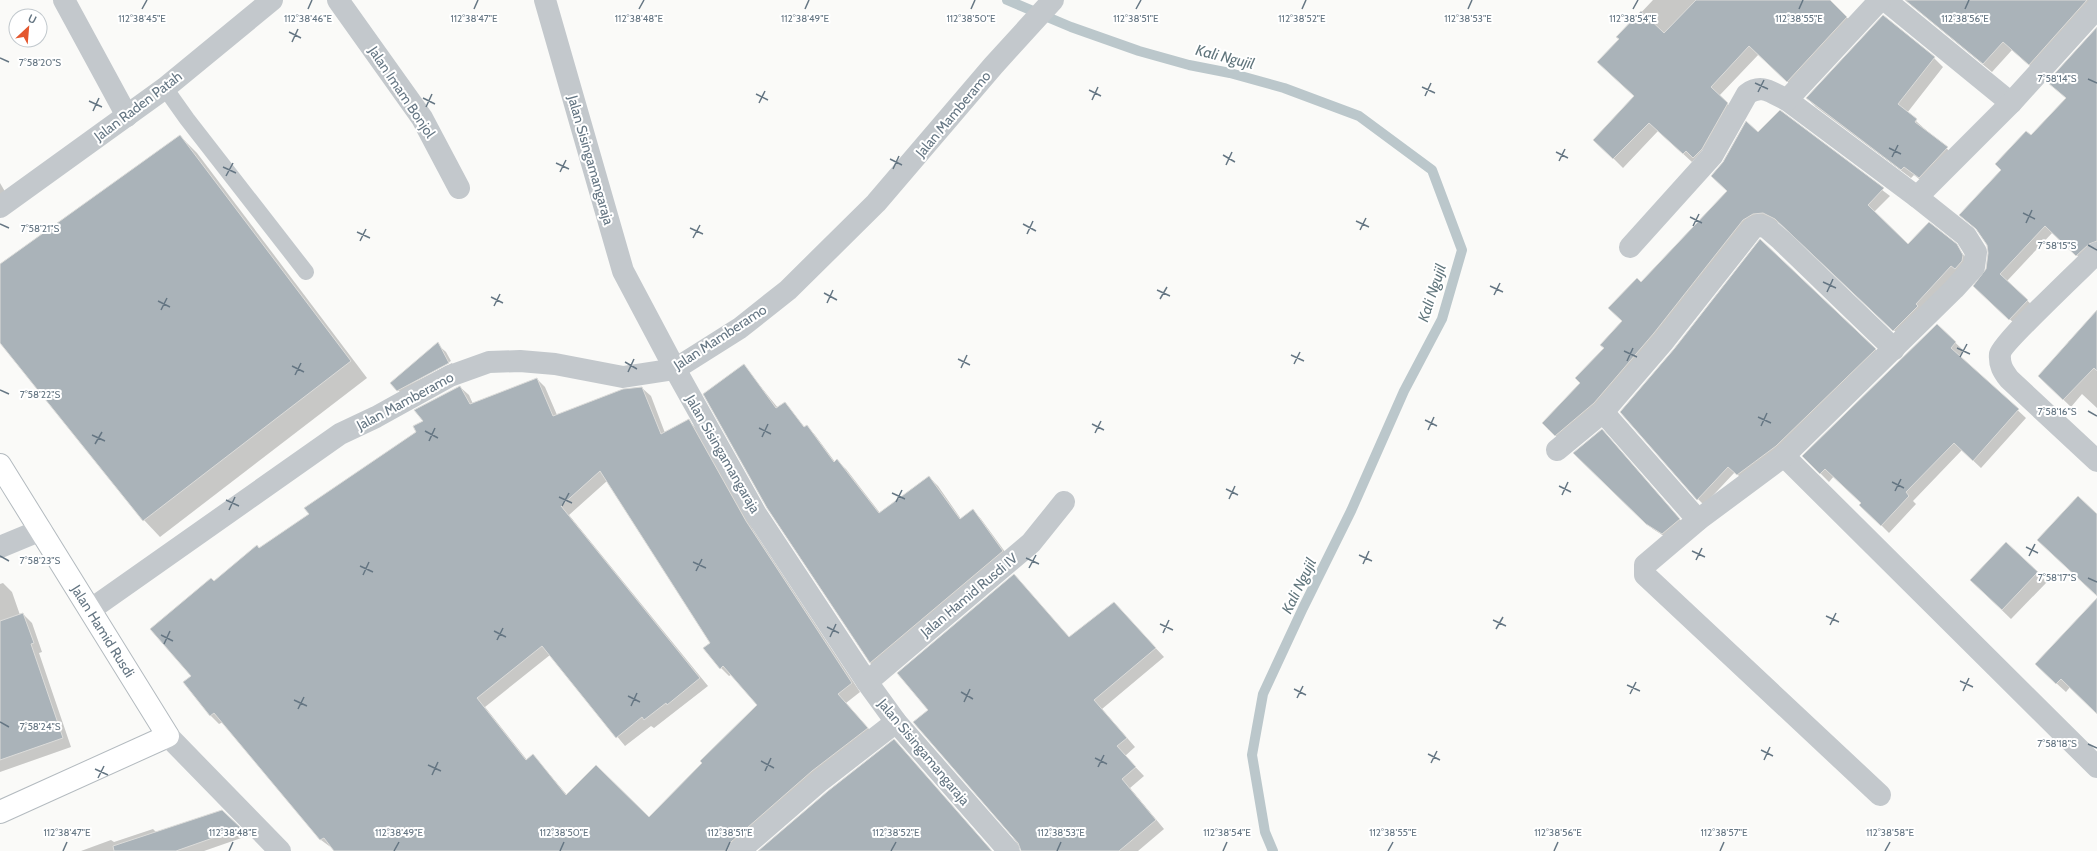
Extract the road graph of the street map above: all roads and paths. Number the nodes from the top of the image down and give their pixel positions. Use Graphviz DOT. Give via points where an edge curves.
graph roads {
  1 [pos="64,0"];
  2 [pos="272,0"];
  3 [pos="338,0"];
  4 [pos="545,0"];
  5 [pos="1053,0"];
  6 [pos="1880,0"];
  7 [pos="1885,0"];
  8 [pos="2097,8"];
  9 [pos="164,88"];
  10 [pos="1787,100"];
  11 [pos="2011,103"];
  12 [pos="127,116"];
  13 [pos="460,188"];
  14 [pos="1917,197"];
  15 [pos="0,207"];
  16 [pos="1630,247"];
  17 [pos="2097,253"];
  18 [pos="306,272"];
  19 [pos="1894,349"];
  20 [pos="675,369"];
  21 [pos="1603,412"];
  22 [pos="1557,450"];
  23 [pos="1784,456"];
  24 [pos="2097,461"];
  25 [pos="0,465"];
  26 [pos="1064,502"];
  27 [pos="1698,520"];
  28 [pos="41,530"];
  29 [pos="0,546"];
  30 [pos="90,610"];
  31 [pos="867,682"];
  32 [pos="896,722"];
  33 [pos="168,736"];
  34 [pos="2097,767"];
  35 [pos="1880,795"];
  36 [pos="0,812"];
  37 [pos="280,851"];
  38 [pos="739,851"];
  39 [pos="1009,851"];
  1 -- 12 [label="street"];
  2 -- 9 [label="street, Jalan Raden Patah"];
  3 -- 13 [label="street, Jalan Imam Bonjol" via="422,118"];
  4 -- 20 [label="street, Jalan Sisingamangaraja" via="623,271"];
  5 -- 20 [label="street, Jalan Mamberamo" via="876,203 788,290 740,328"];
  6 -- 10 [label="street"];
  7 -- 11 [label="street"];
  8 -- 11 [label="street"];
  9 -- 12 [label="street, Jalan Raden Patah"];
  9 -- 18 [label="lane"];
  10 -- 14 [label="street"];
  10 -- 16 [label="street" via="1760,87 1747,94 1712,156"];
  11 -- 14 [label="street"];
  12 -- 15 [label="street, Jalan Raden Patah"];
  14 -- 19 [label="street" via="1966,236 1976,252 1974,267"];
  17 -- 24 [label="street" via="2012,336 2000,353 2001,369 2009,379"];
  19 -- 21 [label="street" via="1781,240 1760,225 1746,236 1664,341"];
  19 -- 23 [label="street"];
  20 -- 30 [label="street, Jalan Mamberamo" via="623,377 554,364 520,361 489,362 450,376 340,434"];
  20 -- 31 [label="street, Jalan Sisingamangaraja" via="756,514"];
  21 -- 22 [label="street"];
  21 -- 27 [label="street"];
  23 -- 27 [label="street"];
  23 -- 34 [label="street"];
  25 -- 28 [label="street, Jalan Hamid Rusdi"];
  26 -- 31 [label="street, Jalan Hamid Rusdi IV" via="1031,542"];
  27 -- 35 [label="street" via="1645,565 1645,575"];
  28 -- 29 [label="street"];
  28 -- 30 [label="street, Jalan Hamid Rusdi"];
  30 -- 33 [label="street, Jalan Hamid Rusdi"];
  31 -- 32 [label="street, Jalan Sisingamangaraja"];
  32 -- 38 [label="street" via="820,781"];
  32 -- 39 [label="street, Jalan Sisingamangaraja"];
  33 -- 36 [label="street"];
  33 -- 37 [label="street"];
}
